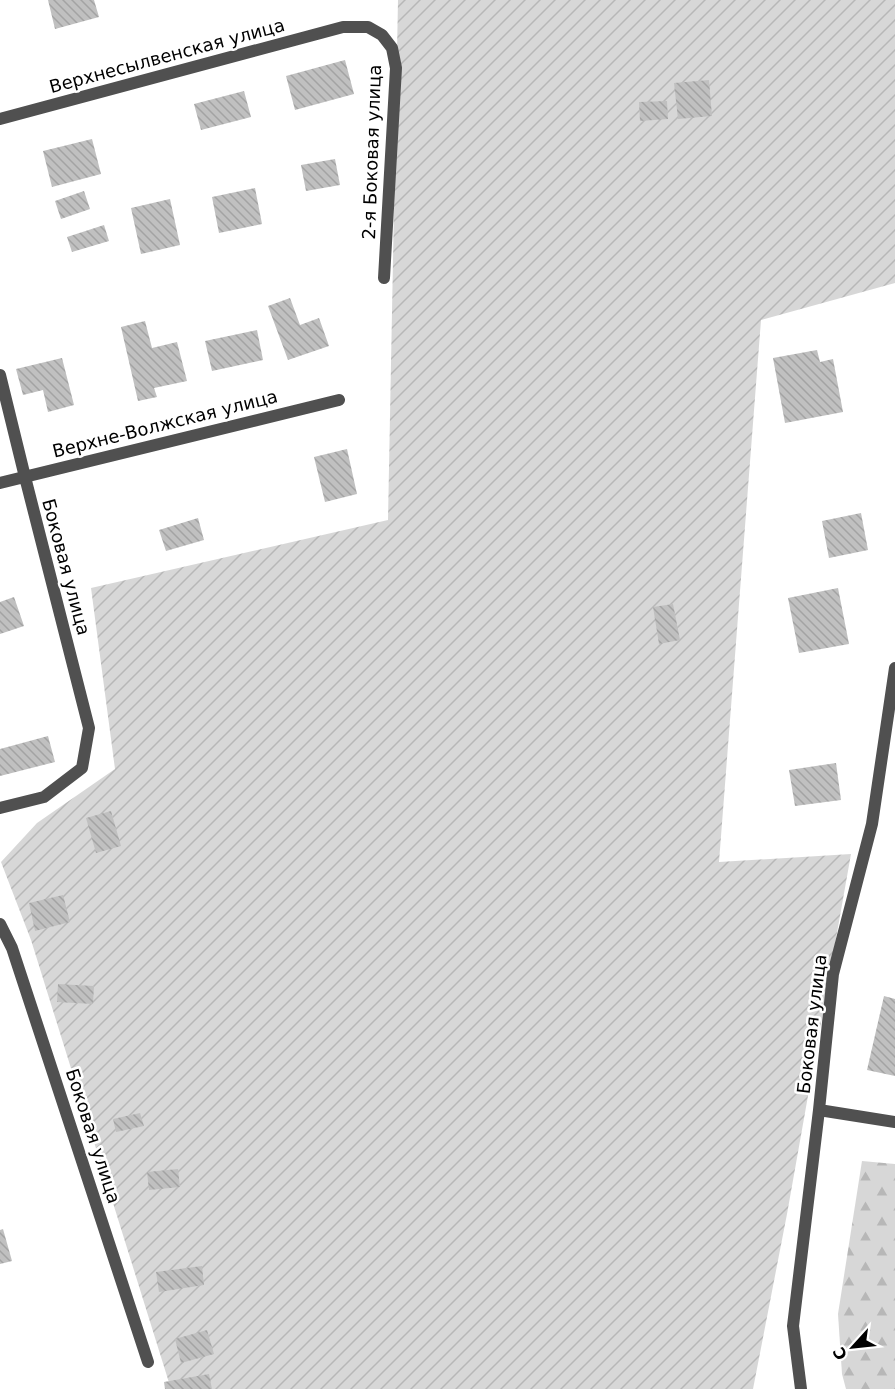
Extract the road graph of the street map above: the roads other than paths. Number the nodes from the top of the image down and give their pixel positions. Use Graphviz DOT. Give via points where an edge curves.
graph roads {
  1 [pos="343,27"];
  2 [pos="0,119"];
  3 [pos="384,278"];
  4 [pos="0,375"];
  5 [pos="339,400"];
  6 [pos="25,477"];
  7 [pos="0,483"];
  8 [pos="895,668"];
  9 [pos="0,808"];
  10 [pos="0,924"];
  11 [pos="819,1110"];
  12 [pos="895,1122"];
  13 [pos="148,1362"];
  14 [pos="801,1389"];
  1 -- 2 [label="street, Верхнесылвенская улица"];
  1 -- 3 [label="street, 2-я Боковая улица" via="368,27 382,35 392,48 396,68"];
  4 -- 6 [label="street, Боковая улица"];
  5 -- 6 [label="street, Верхне-Волжская улица"];
  6 -- 7 [label="street, Верхне-Волжская улица"];
  6 -- 9 [label="street, Боковая улица" via="89,728 82,768 44,798"];
  8 -- 11 [label="street, Боковая улица" via="872,824 833,974"];
  10 -- 13 [label="street, Боковая улица" via="16,960"];
  11 -- 12 [label="street"];
  11 -- 14 [label="street, Боковая улица" via="793,1326"];
}
